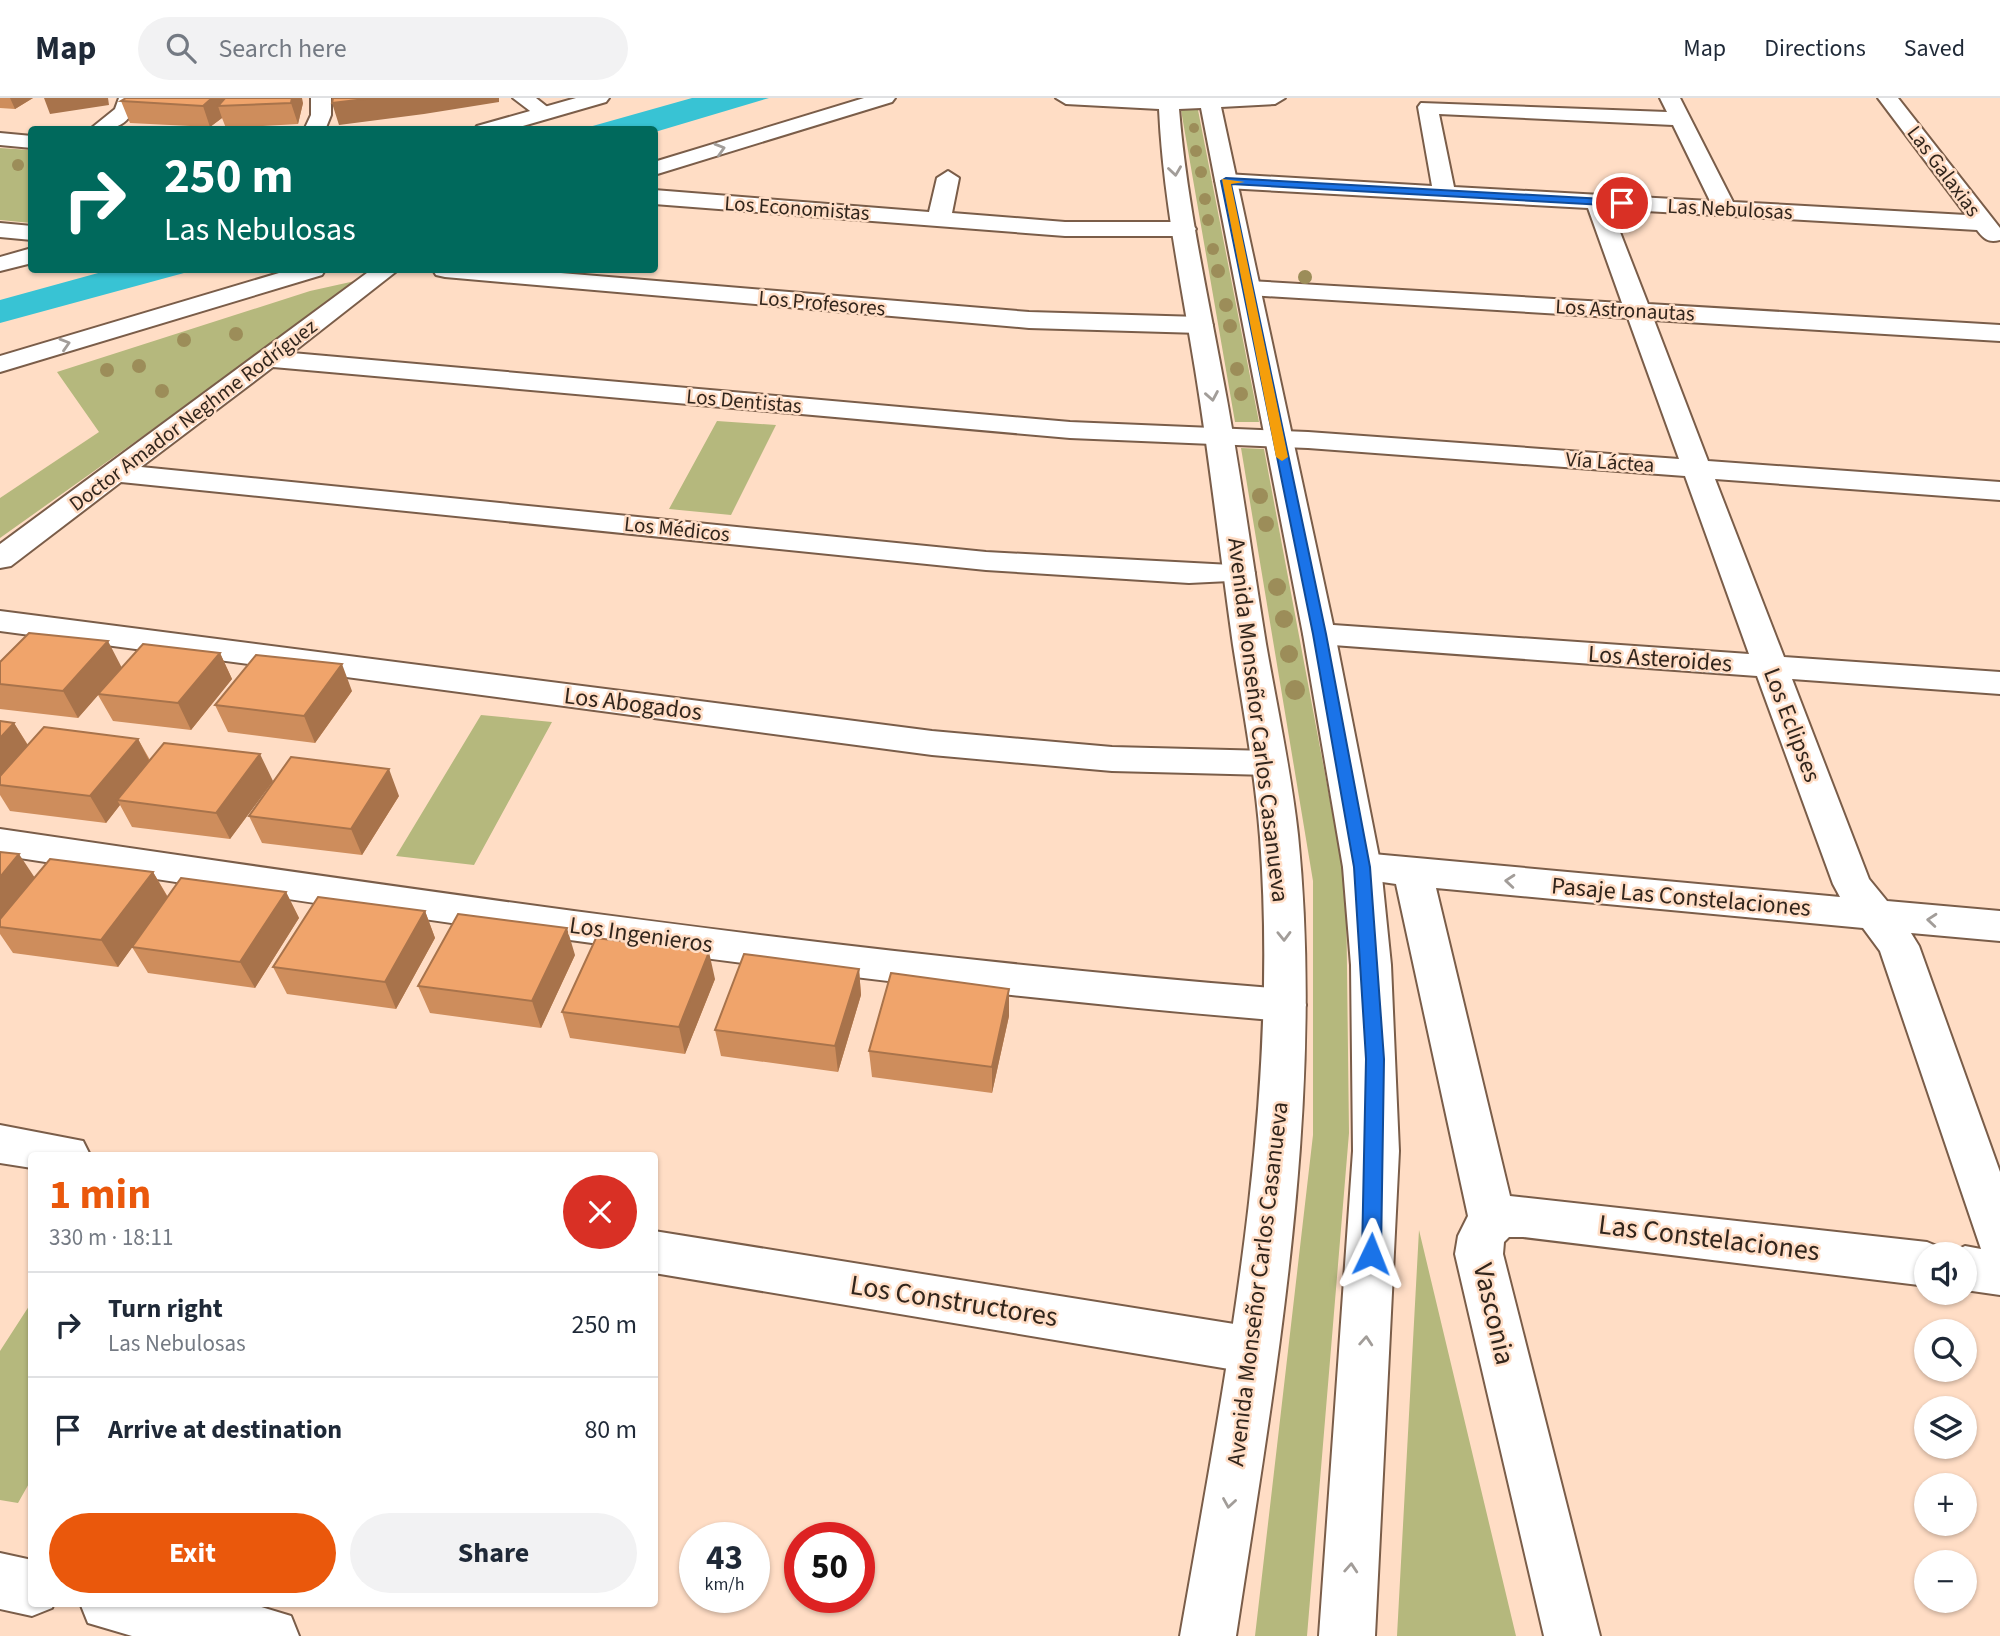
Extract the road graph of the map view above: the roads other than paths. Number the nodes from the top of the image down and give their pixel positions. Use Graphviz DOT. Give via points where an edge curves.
graph roads {
  1 [pos="129,98"];
  2 [pos="321,98"];
  3 [pos="523,98"];
  4 [pos="599,98"];
  5 [pos="885,98"];
  6 [pos="1066,98"];
  7 [pos="1275,98"];
  8 [pos="1670,98"];
  9 [pos="1888,98"];
  10 [pos="1168,101"];
  11 [pos="1210,103"];
  12 [pos="545,113"];
  13 [pos="1681,119"];
  14 [pos="105,126"];
  15 [pos="316,126"];
  16 [pos="498,126"];
  17 [pos="0,139"];
  18 [pos="28,142"];
  19 [pos="658,168"];
  20 [pos="948,178"];
  21 [pos="1226,181"];
  22 [pos="1444,193"];
  23 [pos="658,197"];
  24 [pos="1597,202"];
  25 [pos="1725,209"];
  26 [pos="939,219"];
  27 [pos="1984,223"];
  28 [pos="1184,229"];
  29 [pos="0,230"];
  30 [pos="28,233"];
  31 [pos="2000,244"];
  32 [pos="28,256"];
  33 [pos="0,264"];
  34 [pos="303,273"];
  35 [pos="382,273"];
  36 [pos="479,273"];
  37 [pos="1249,288"];
  38 [pos="1639,311"];
  39 [pos="1200,325"];
  40 [pos="2000,333"];
  41 [pos="268,359"];
  42 [pos="0,364"];
  43 [pos="1219,436"];
  44 [pos="1278,438"];
  45 [pos="1695,469"];
  46 [pos="116,473"];
  47 [pos="2000,491"];
  48 [pos="0,559"];
  49 [pos="1239,573"];
  50 [pos="0,621"];
  51 [pos="1319,634"];
  52 [pos="1769,666"];
  53 [pos="2000,683"];
  54 [pos="1269,763"];
  55 [pos="0,842"];
  56 [pos="1362,867"];
  57 [pos="1413,872"];
  58 [pos="1874,915"];
  59 [pos="2000,926"];
  60 [pos="1285,1005"];
  61 [pos="0,1144"];
  62 [pos="49,1152"];
  63 [pos="1492,1221"];
  64 [pos="2000,1238"];
  65 [pos="658,1253"];
  66 [pos="1914,1262"];
  67 [pos="1977,1270"];
  68 [pos="2000,1273"];
  69 [pos="1253,1350"];
  70 [pos="0,1581"];
  71 [pos="28,1586"];
  72 [pos="128,1607"];
  73 [pos="271,1636"];
  74 [pos="1208,1636"];
  75 [pos="1347,1636"];
  76 [pos="1572,1636"];
  1 -- 14 [label="street" via="124,112"];
  2 -- 15 [label="street"];
  3 -- 12 [label="street"];
  4 -- 12 [label="street"];
  19 -- 5 [label="street, one-way"];
  6 -- 10 [label="street"];
  7 -- 11 [label="street"];
  8 -- 13 [label="street"];
  9 -- 27 [label="street, Las Galaxias"];
  10 -- 11 [label="street"];
  10 -- 28 [label="street, Avenida Monseñor Carlos Casanueva, one-way"];
  11 -- 21 [label="street"];
  12 -- 16 [label="street"];
  13 -- 22 [label="street" via="1428,107"];
  13 -- 25 [label="street"];
  17 -- 18 [label="street"];
  20 -- 26 [label="street"];
  21 -- 22 [label="street, Las Nebulosas"];
  21 -- 37 [label="street"];
  22 -- 24 [label="street, Las Nebulosas"];
  23 -- 26 [label="street, Los Economistas"];
  24 -- 25 [label="street, Las Nebulosas"];
  24 -- 38 [label="street, Los Eclipses"];
  25 -- 27 [label="street, Las Nebulosas"];
  26 -- 28 [label="street, Los Economistas" via="1065,229"];
  27 -- 31 [label="street, Las Galaxias"];
  28 -- 39 [label="street, Avenida Monseñor Carlos Casanueva"];
  29 -- 30 [label="street"];
  32 -- 33 [label="street"];
  42 -- 34 [label="street, one-way"];
  35 -- 41 [label="street, Doctor Amador Neghme Rodríguez"];
  36 -- 39 [label="street, Los Profesores" via="1028,320"];
  37 -- 38 [label="street, Los Astronautas"];
  37 -- 44 [label="street"];
  38 -- 40 [label="street, Los Astronautas"];
  38 -- 45 [label="street, Los Eclipses"];
  39 -- 43 [label="street, Avenida Monseñor Carlos Casanueva, one-way"];
  41 -- 43 [label="street, Los Dentistas" via="1056,428"];
  41 -- 46 [label="street, Doctor Amador Neghme Rodríguez"];
  43 -- 44 [label="street, Vía Láctea"];
  43 -- 49 [label="street, Avenida Monseñor Carlos Casanueva"];
  44 -- 45 [label="street, Vía Láctea"];
  44 -- 51 [label="street"];
  45 -- 47 [label="street, Vía Láctea"];
  45 -- 52 [label="street, Los Eclipses"];
  46 -- 48 [label="street, Doctor Amador Neghme Rodríguez"];
  46 -- 49 [label="street, Los Médicos" via="986,561"];
  49 -- 54 [label="street, Avenida Monseñor Carlos Casanueva"];
  50 -- 54 [label="street, Los Abogados" via="932,743 1112,759"];
  51 -- 52 [label="street, Los Asteroides"];
  51 -- 56 [label="street"];
  52 -- 53 [label="street, Los Asteroides"];
  52 -- 58 [label="street, Los Eclipses" via="1852,884"];
  54 -- 60 [label="street, Avenida Monseñor Carlos Casanueva, one-way" via="1279,837"];
  55 -- 60 [label="street, Los Ingenieros" via="486,915 899,969"];
  56 -- 57 [label="street, Pasaje Las Constelaciones"];
  75 -- 56 [label="street, one-way" via="1376,1151"];
  58 -- 57 [label="street, Pasaje Las Constelaciones, one-way"];
  57 -- 63 [label="street"];
  59 -- 58 [label="street, Pasaje Las Constelaciones, one-way"];
  58 -- 64 [label="street, Los Eclipses" via="1899,946"];
  60 -- 69 [label="street, Avenida Monseñor Carlos Casanueva" via="1282,1107"];
  61 -- 62 [label="street"];
  63 -- 66 [label="street, Las Constelaciones" via="1506,1216 1545,1218"];
  63 -- 76 [label="street, Vasconia" via="1478,1241 1479,1254"];
  65 -- 69 [label="street, Los Constructores"];
  67 -- 68 [label="street"];
  69 -- 74 [label="street, Avenida Monseñor Carlos Casanueva, one-way"];
  70 -- 71 [label="street"];
  72 -- 73 [label="street"];
}
